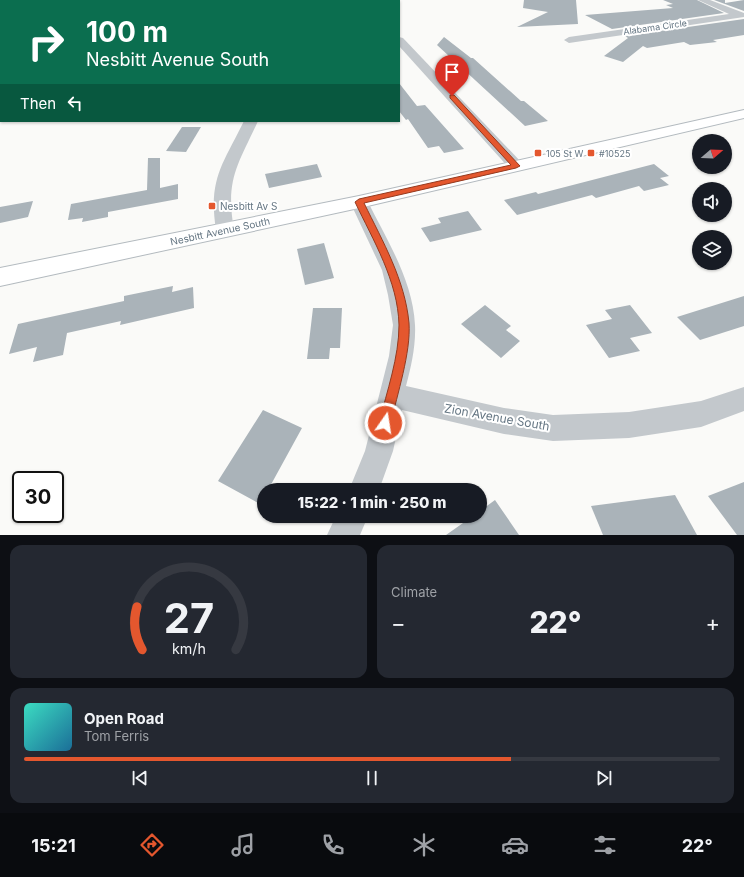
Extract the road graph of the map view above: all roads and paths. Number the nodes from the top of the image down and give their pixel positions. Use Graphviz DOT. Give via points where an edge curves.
graph roads {
  1 [pos="702,0"];
  2 [pos="742,16"];
  3 [pos="569,40"];
  4 [pos="400,41"];
  5 [pos="744,114"];
  6 [pos="251,122"];
  7 [pos="516,166"];
  8 [pos="359,202"];
  9 [pos="225,230"];
  10 [pos="0,277"];
  11 [pos="391,395"];
  12 [pos="744,399"];
  13 [pos="367,483"];
  14 [pos="349,523"];
  15 [pos="343,535"];
  1 -- 2 [label="street"];
  2 -- 3 [label="street, Alabama Circle"];
  4 -- 7 [label="street"];
  5 -- 7 [label="street, Nesbitt Avenue South"];
  6 -- 9 [label="street" via="226,172 222,192"];
  7 -- 8 [label="street, Nesbitt Avenue South"];
  8 -- 9 [label="street, Nesbitt Avenue South"];
  8 -- 11 [label="street" via="392,270 404,324 401,356"];
  9 -- 10 [label="street, Nesbitt Avenue South"];
  11 -- 12 [label="street, Zion Avenue South" via="504,421 553,428 629,425 701,414"];
  11 -- 13 [label="street" via="379,451"];
  14 -- 15 [label="street"];
}
